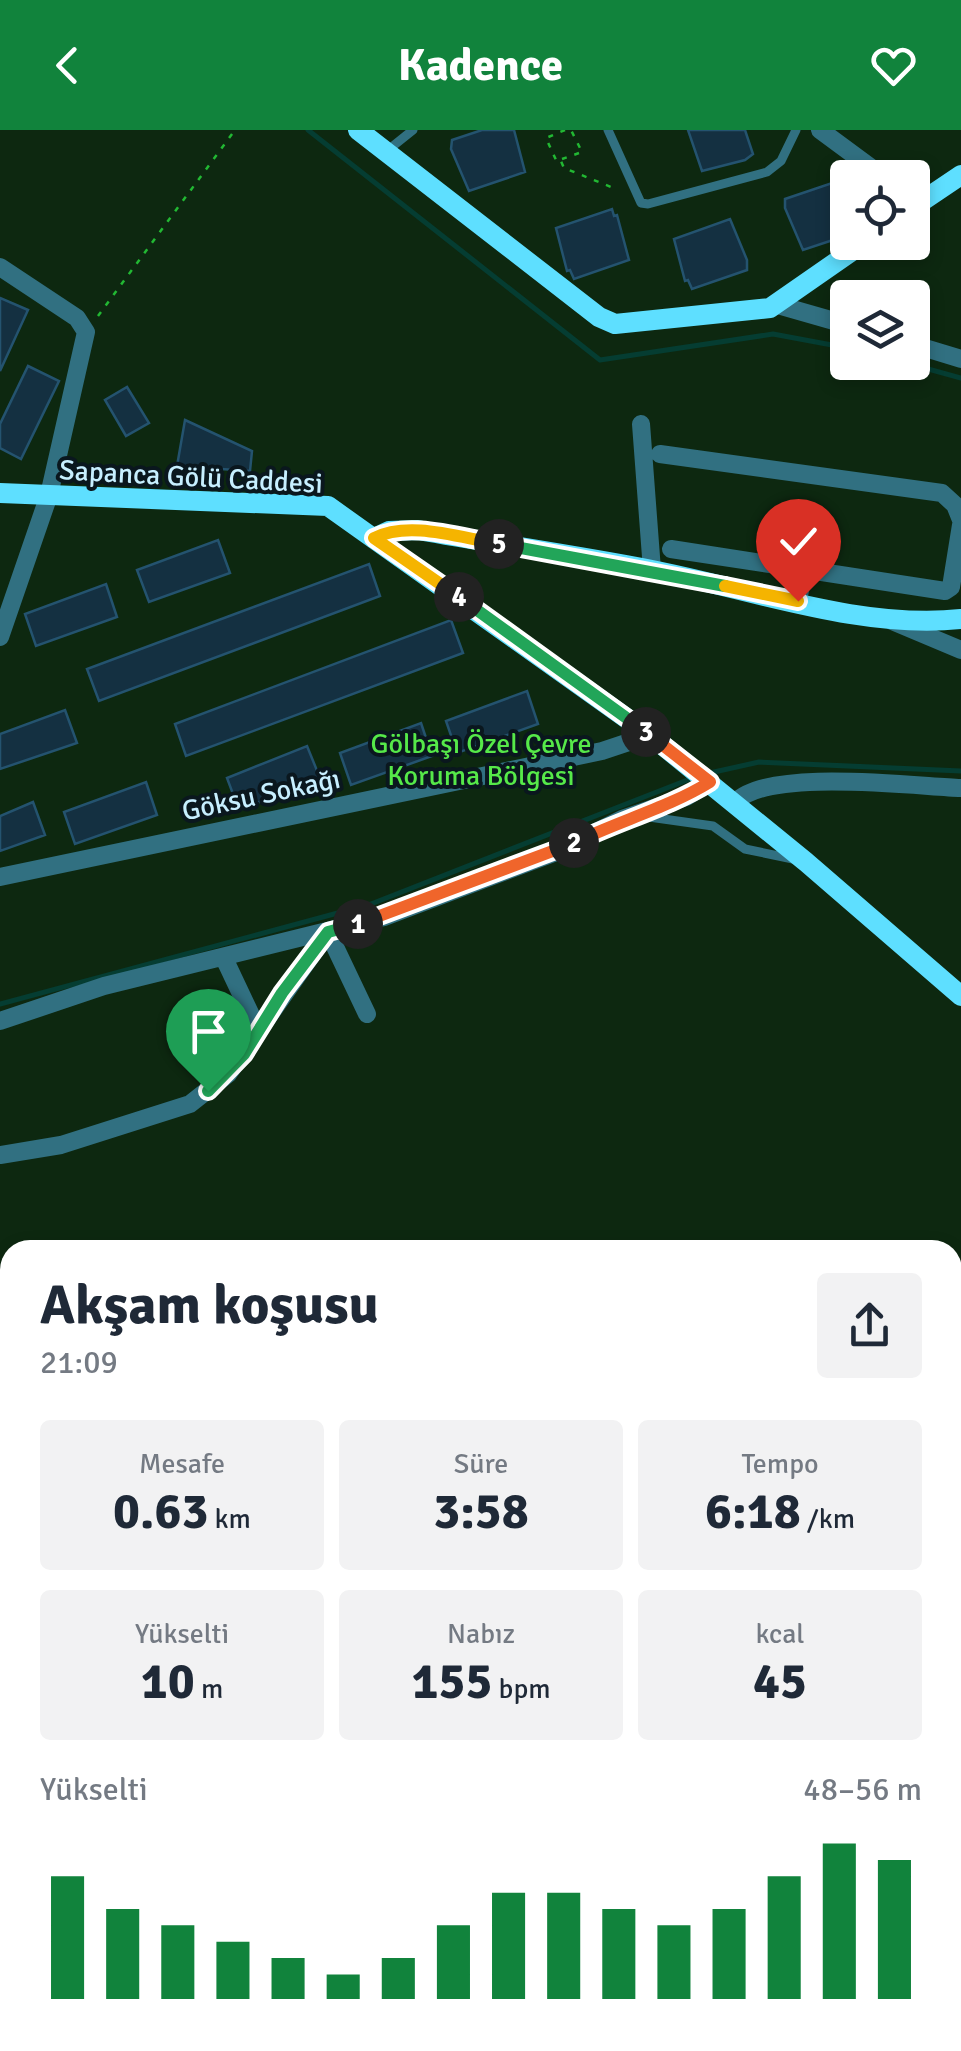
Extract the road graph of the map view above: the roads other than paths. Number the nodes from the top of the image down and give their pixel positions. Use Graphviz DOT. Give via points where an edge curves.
graph roads {
  1 [pos="358,130"];
  2 [pos="413,130"];
  3 [pos="608,130"];
  4 [pos="796,130"];
  5 [pos="820,130"];
  6 [pos="386,152"];
  7 [pos="861,160"];
  8 [pos="961,175"];
  9 [pos="930,194"];
  10 [pos="840,260"];
  11 [pos="0,267"];
  12 [pos="778,304"];
  13 [pos="830,320"];
  14 [pos="930,350"];
  15 [pos="961,359"];
  16 [pos="641,424"];
  17 [pos="660,454"];
  18 [pos="0,493"];
  19 [pos="49,495"];
  20 [pos="961,522"];
  21 [pos="374,538"];
  22 [pos="671,549"];
  23 [pos="804,569"];
  24 [pos="652,570"];
  25 [pos="798,601"];
  26 [pos="882,617"];
  27 [pos="961,620"];
  28 [pos="0,638"];
  29 [pos="961,650"];
  30 [pos="650,734"];
  31 [pos="710,782"];
  32 [pos="961,788"];
  33 [pos="736,802"];
  34 [pos="635,814"];
  35 [pos="806,862"];
  36 [pos="0,877"];
  37 [pos="328,932"];
  38 [pos="224,958"];
  39 [pos="961,996"];
  40 [pos="367,1014"];
  41 [pos="0,1021"];
  42 [pos="258,1030"];
  43 [pos="0,1155"];
  1 -- 6 [label="street"];
  2 -- 6 [label="lane"];
  3 -- 4 [label="lane" via="641,203 648,204 766,172 781,162"];
  5 -- 7 [label="street"];
  6 -- 12 [label="street" via="606,322 750,312"];
  8 -- 9 [label="street"];
  10 -- 12 [label="street"];
  11 -- 19 [label="street" via="77,318 86,332"];
  12 -- 13 [label="street"];
  14 -- 15 [label="street"];
  16 -- 24 [label="street"];
  17 -- 20 [label="street" via="942,493 956,505"];
  18 -- 19 [label="street, Sapanca Gölü Caddesi"];
  19 -- 21 [label="street, Sapanca Gölü Caddesi" via="328,506"];
  19 -- 28 [label="street"];
  20 -- 23 [label="street" via="948,590"];
  21 -- 24 [label="street" via="418,530"];
  21 -- 30 [label="street, Sapanca Gölü Caddesi"];
  22 -- 23 [label="street"];
  23 -- 25 [label="street"];
  24 -- 25 [label="street"];
  25 -- 26 [label="street"];
  26 -- 27 [label="street"];
  26 -- 29 [label="street"];
  30 -- 31 [label="street, Sapanca Gölü Caddesi"];
  30 -- 36 [label="street, Göksu Sokağı" via="602,751"];
  31 -- 33 [label="street, Sapanca Gölü Caddesi"];
  31 -- 34 [label="street"];
  32 -- 33 [label="street" via="834,782 753,788"];
  33 -- 35 [label="street, Sapanca Gölü Caddesi"];
  34 -- 35 [label="lane" via="712,826 745,849"];
  34 -- 37 [label="street" via="556,852"];
  35 -- 39 [label="street, Sapanca Gölü Caddesi"];
  37 -- 38 [label="street"];
  37 -- 40 [label="street"];
  37 -- 42 [label="street"];
  38 -- 41 [label="street" via="104,986"];
  38 -- 42 [label="street"];
  42 -- 43 [label="street" via="228,1074 190,1104 61,1145"];
}
